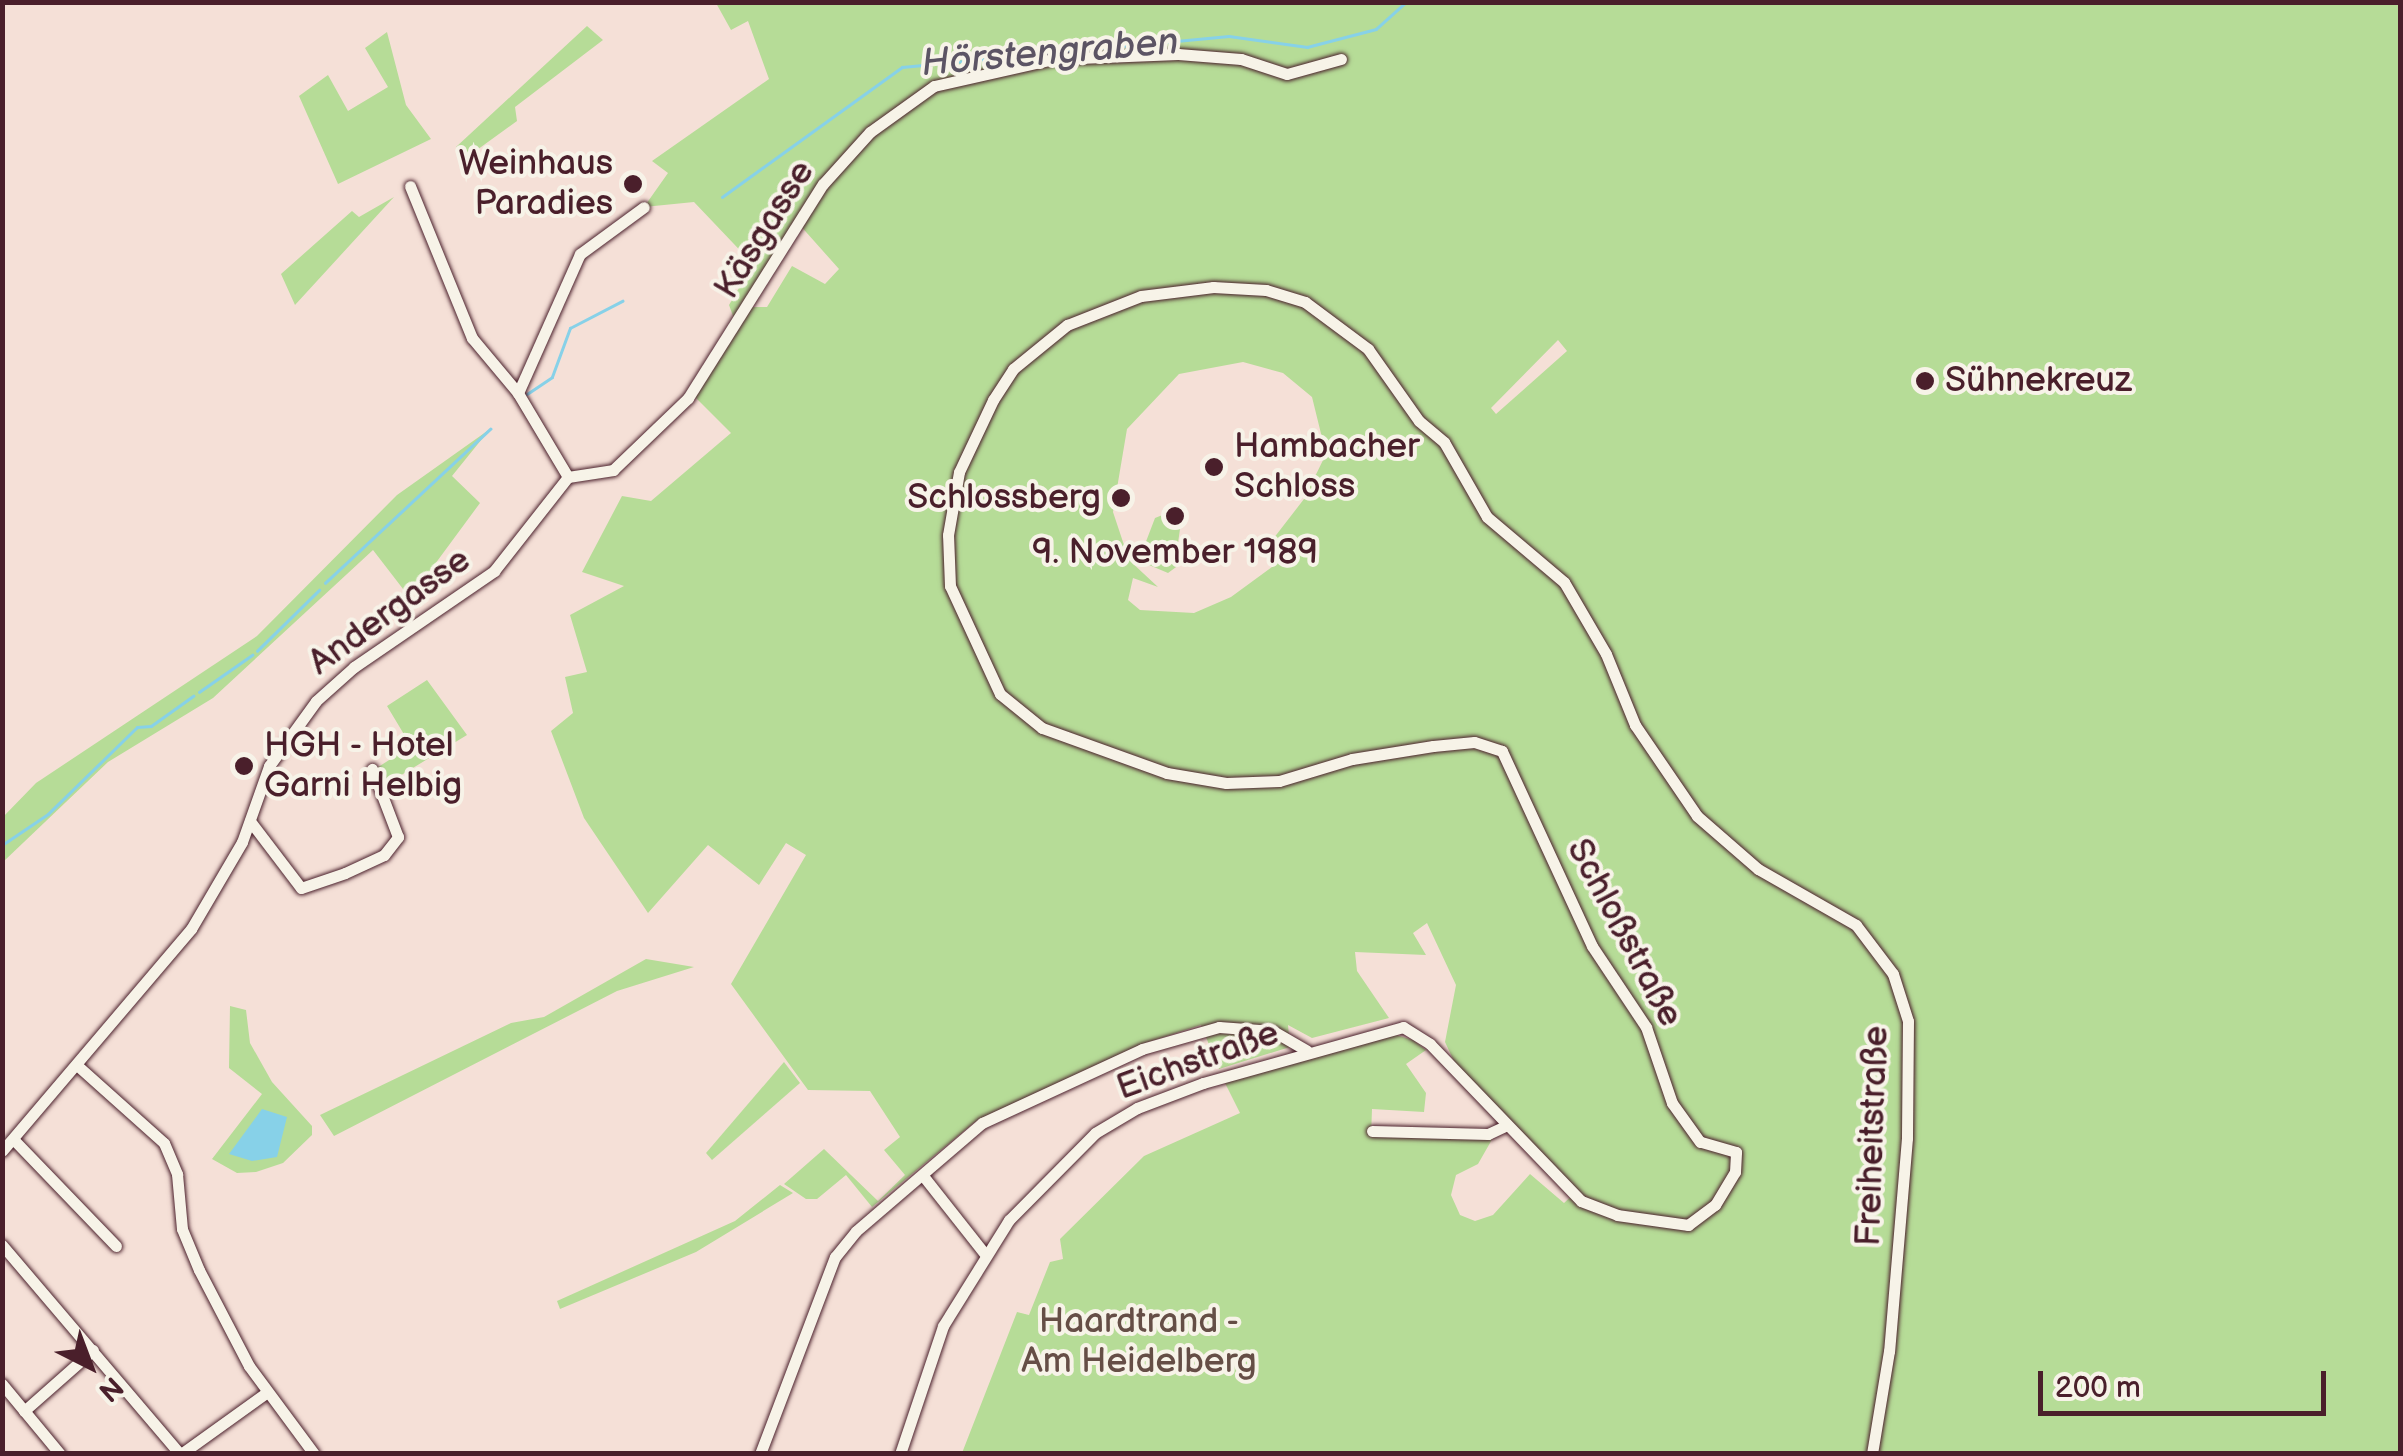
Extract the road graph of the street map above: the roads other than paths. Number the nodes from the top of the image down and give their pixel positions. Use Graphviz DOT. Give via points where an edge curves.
graph roads {
  1 [pos="1341,59"];
  2 [pos="410,186"];
  3 [pos="644,207"];
  4 [pos="518,393"];
  5 [pos="1452,460"];
  6 [pos="568,477"];
  7 [pos="372,769"];
  8 [pos="250,821"];
  9 [pos="1307,1051"];
  10 [pos="79,1067"];
  11 [pos="1507,1124"];
  12 [pos="1372,1131"];
  13 [pos="14,1140"];
  14 [pos="2,1151"];
  15 [pos="924,1177"];
  16 [pos="2,1245"];
  17 [pos="116,1246"];
  18 [pos="984,1253"];
  19 [pos="93,1350"];
  20 [pos="2,1384"];
  21 [pos="266,1393"];
  22 [pos="7,1400"];
  23 [pos="24,1411"];
  24 [pos="60,1454"];
  25 [pos="180,1454"];
  26 [pos="314,1454"];
  27 [pos="760,1454"];
  28 [pos="900,1454"];
  29 [pos="1872,1454"];
  1 -- 6 [label="street, Käsgasse" via="1287,74 1241,59 1178,54 1054,59 934,86 870,132 822,184 688,398 613,470"];
  2 -- 4 [label="street" via="472,338"];
  3 -- 4 [label="street" via="580,254"];
  4 -- 6 [label="street"];
  5 -- 11 [label="street, Schloßstraße" via="1368,350 1305,302 1266,290 1214,287 1100,309 1038,344 993,400 949,503 950,586 983,664 1020,716 1167,773 1279,782 1352,758 1433,746 1474,742 1502,751 1592,946 1646,1027 1672,1102 1700,1142 1730,1147 1738,1159 1707,1213 1666,1226 1581,1201"];
  5 -- 29 [label="street, Freiheitstraße" via="1500,530 1547,563 1576,598 1635,724 1696,816 1758,869 1856,925 1893,974 1908,1021 1907,1138 1889,1351"];
  6 -- 8 [label="street, Andergasse" via="494,571 354,667 316,701 269,766"];
  7 -- 8 [label="street" via="398,838 384,856 345,873 302,888"];
  8 -- 10 [label="street, Andergasse" via="191,929"];
  9 -- 11 [label="street, Schloßstraße" via="1386,1029 1412,1030"];
  9 -- 15 [label="street" via="1273,1031 1219,1027 1142,1049 999,1112"];
  9 -- 18 [label="street, Eichstraße" via="1169,1095 1114,1121 1058,1164"];
  10 -- 13 [label="street, Andergasse"];
  10 -- 21 [label="street" via="164,1142 177,1174 186,1242"];
  11 -- 12 [label="street" via="1488,1134"];
  13 -- 14 [label="street, Andergasse"];
  13 -- 17 [label="street"];
  15 -- 18 [label="street"];
  15 -- 27 [label="street" via="867,1221 835,1257"];
  16 -- 19 [label="street"];
  18 -- 28 [label="street, Eichstraße" via="943,1326"];
  19 -- 23 [label="street"];
  19 -- 25 [label="street"];
  20 -- 22 [label="street"];
  21 -- 25 [label="street"];
  21 -- 26 [label="street"];
  22 -- 23 [label="street"];
  23 -- 24 [label="street"];
}
